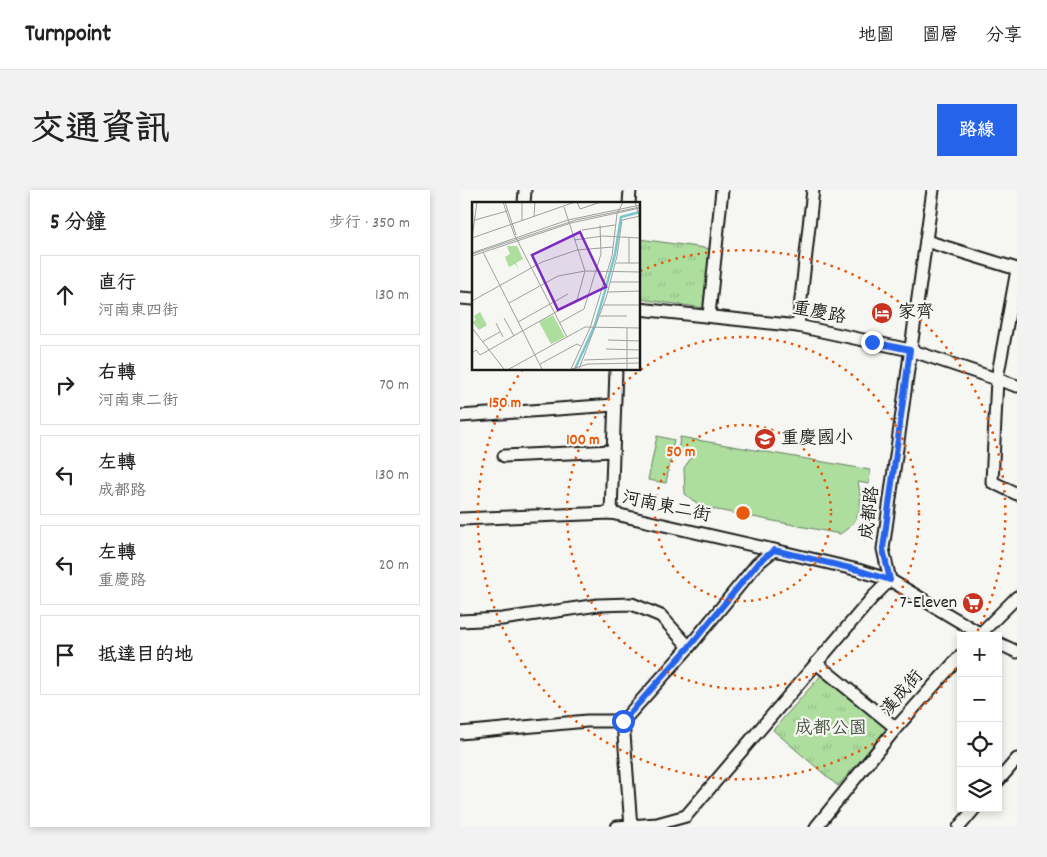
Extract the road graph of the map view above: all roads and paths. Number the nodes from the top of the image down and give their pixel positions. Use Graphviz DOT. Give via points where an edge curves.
graph roads {
  1 [pos="722,190"];
  2 [pos="813,190"];
  3 [pos="933,190"];
  4 [pos="926,241"];
  5 [pos="1017,270"];
  6 [pos="640,309"];
  7 [pos="709,315"];
  8 [pos="798,326"];
  9 [pos="910,350"];
  10 [pos="616,370"];
  11 [pos="997,379"];
  12 [pos="1017,386"];
  13 [pos="614,405"];
  14 [pos="460,416"];
  15 [pos="613,451"];
  16 [pos="504,456"];
  17 [pos="1017,494"];
  18 [pos="611,513"];
  19 [pos="460,519"];
  20 [pos="774,550"];
  21 [pos="890,580"];
  22 [pos="1017,596"];
  23 [pos="460,622"];
  24 [pos="976,632"];
  25 [pos="984,632"];
  26 [pos="1002,645"];
  27 [pos="689,647"];
  28 [pos="1017,652"];
  29 [pos="957,659"];
  30 [pos="816,663"];
  31 [pos="623,721"];
  32 [pos="896,728"];
  33 [pos="460,733"];
  34 [pos="1017,759"];
  35 [pos="1002,776"];
  36 [pos="972,812"];
  37 [pos="631,826"];
  38 [pos="616,827"];
  39 [pos="817,827"];
  40 [pos="959,827"];
  1 -- 7 [label="street"];
  2 -- 8 [label="street"];
  3 -- 4 [label="street, 成都路"];
  4 -- 5 [label="street"];
  4 -- 9 [label="street, 成都路"];
  5 -- 11 [label="street"];
  6 -- 7 [label="street, 重慶路"];
  7 -- 8 [label="street, 重慶路"];
  8 -- 9 [label="street, 重慶路"];
  9 -- 11 [label="street, 重慶路"];
  9 -- 21 [label="street, 成都路" via="883,549"];
  10 -- 13 [label="street"];
  11 -- 12 [label="street, 重慶路"];
  11 -- 17 [label="street" via="992,482"];
  13 -- 14 [label="street"];
  13 -- 15 [label="street"];
  15 -- 16 [label="street"];
  15 -- 18 [label="street"];
  18 -- 19 [label="street, 河南東二街"];
  18 -- 20 [label="street, 河南東二街"];
  20 -- 21 [label="street, 河南東二街"];
  20 -- 27 [label="street" via="757,564"];
  21 -- 24 [label="street, 河南東二街"];
  21 -- 30 [label="street"];
  22 -- 25 [label="street"];
  23 -- 27 [label="street" via="598,605 632,604 661,616"];
  26 -- 28 [label="street"];
  27 -- 31 [label="street"];
  29 -- 32 [label="street, 漢成街"];
  30 -- 32 [label="street"];
  30 -- 37 [label="street" via="686,816 657,824"];
  31 -- 33 [label="street" via="586,721"];
  31 -- 37 [label="street"];
  32 -- 39 [label="street, 漢成街"];
  34 -- 35 [label="street"];
  36 -- 40 [label="street"];
  37 -- 38 [label="street"];
}
